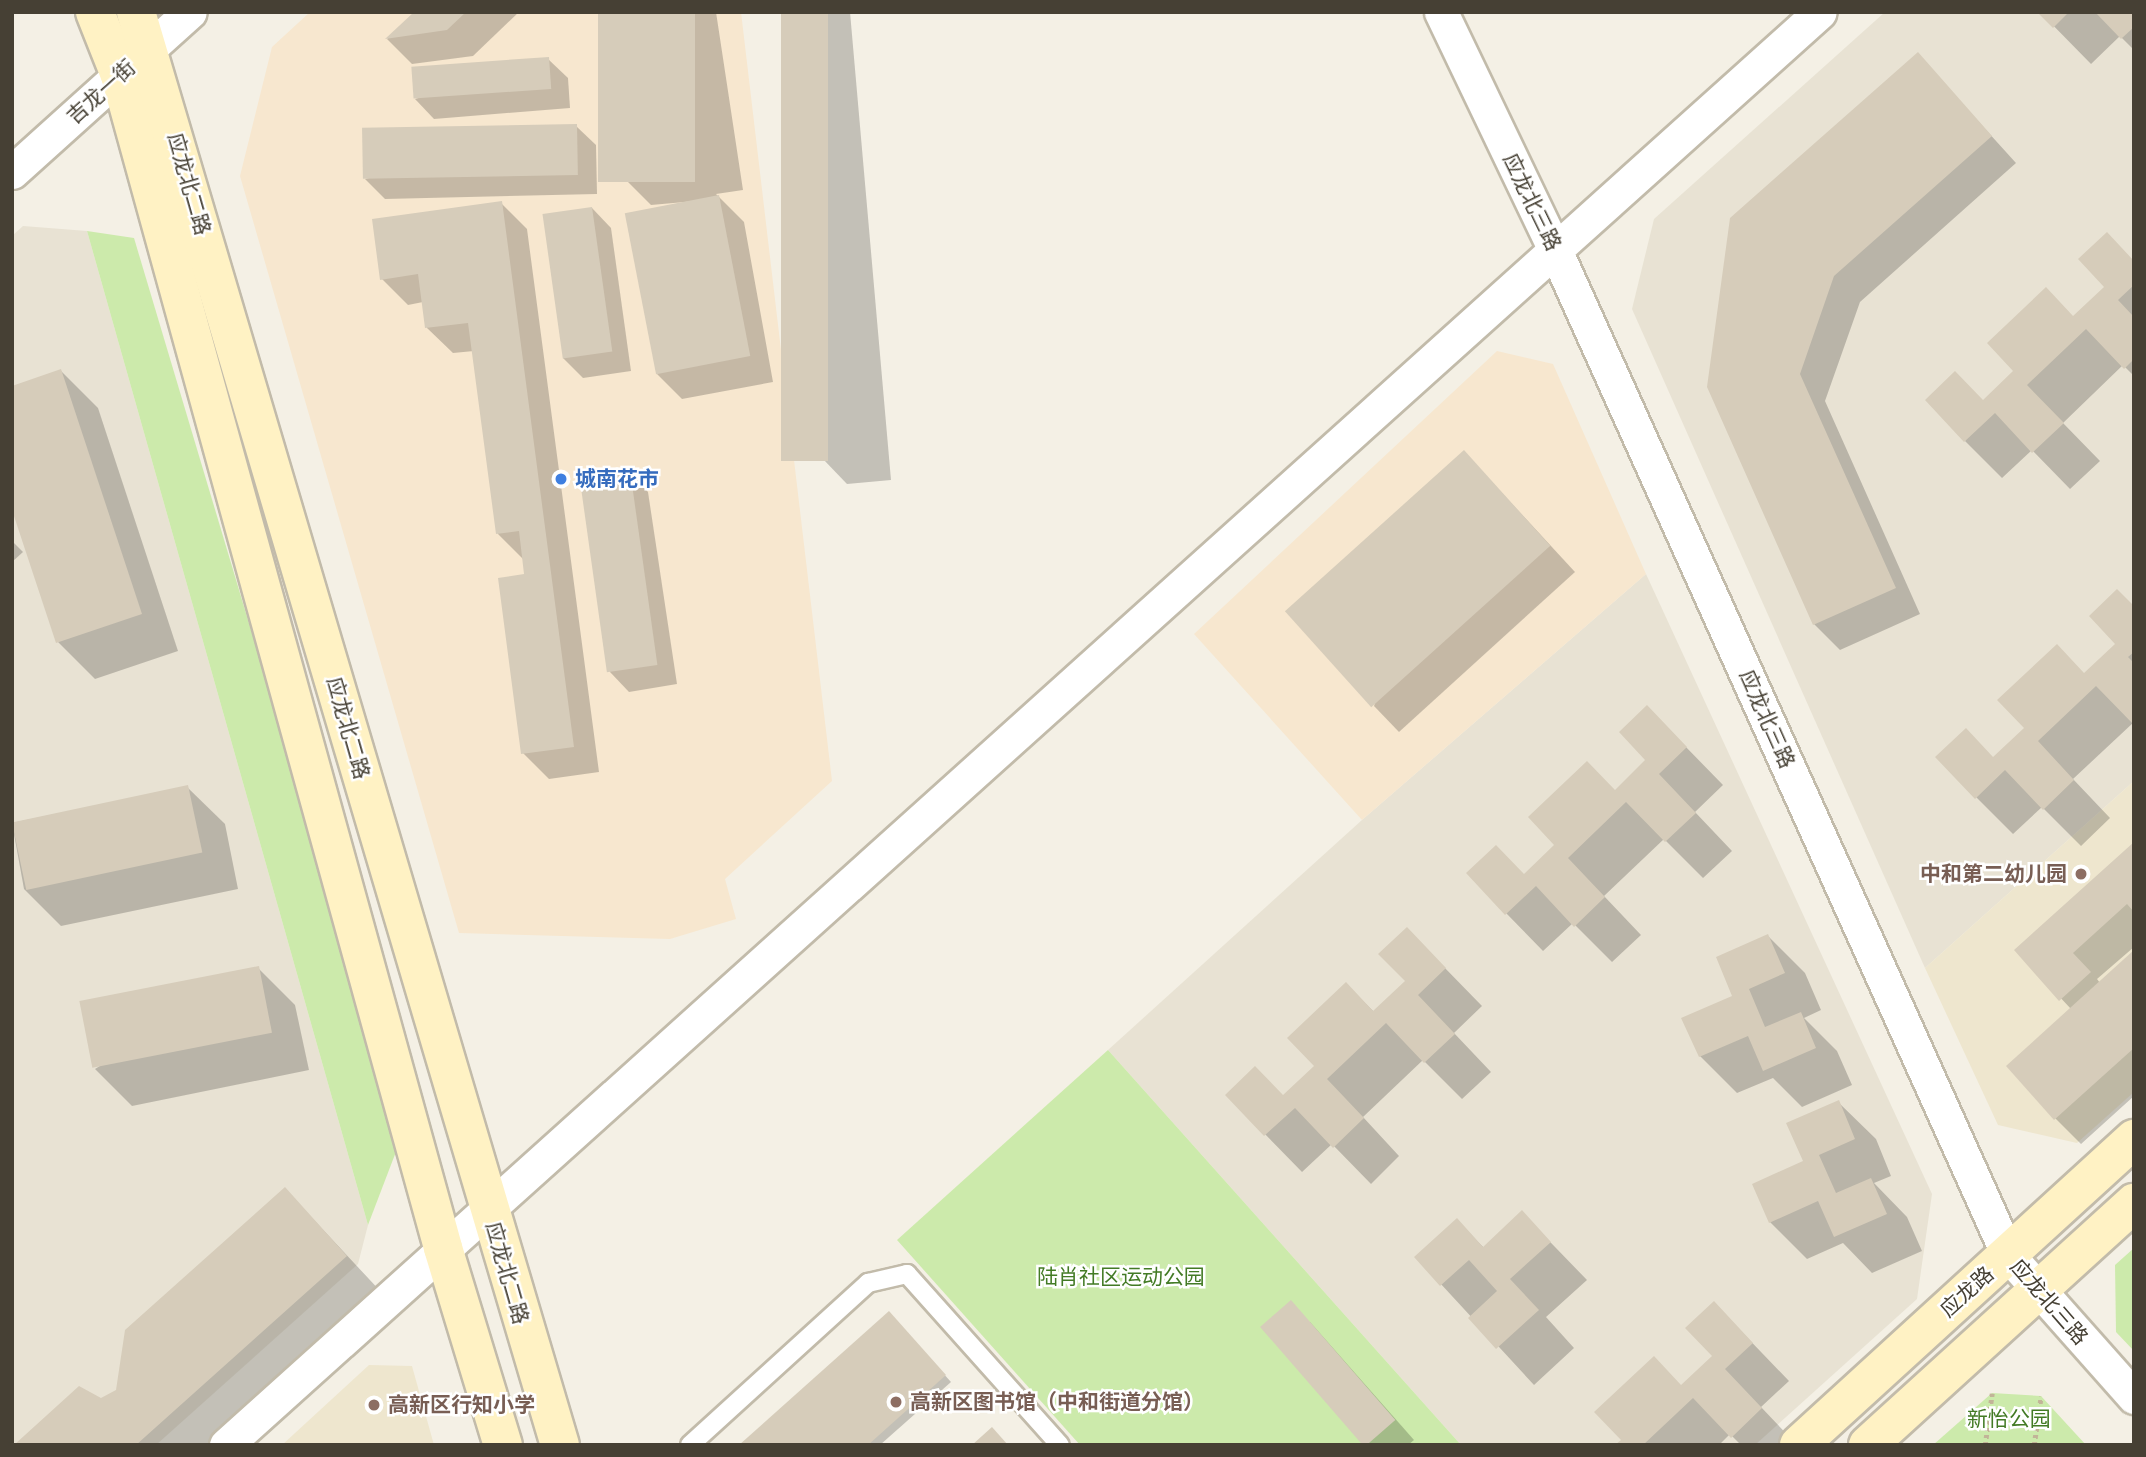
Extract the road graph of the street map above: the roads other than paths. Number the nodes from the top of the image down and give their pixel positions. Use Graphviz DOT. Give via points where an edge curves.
graph roads {
  1 [pos="95,12"];
  2 [pos="136,12"];
  3 [pos="190,12"];
  4 [pos="1441,12"];
  5 [pos="1820,12"];
  6 [pos="148,49"];
  7 [pos="120,75"];
  8 [pos="12,172"];
  9 [pos="1556,252"];
  10 [pos="2134,1139"];
  11 [pos="2134,1203"];
  12 [pos="488,1208"];
  13 [pos="443,1248"];
  14 [pos="2008,1255"];
  15 [pos="2037,1292"];
  16 [pos="2134,1397"];
  17 [pos="226,1445"];
  18 [pos="503,1445"];
  19 [pos="560,1445"];
  20 [pos="690,1445"];
  21 [pos="1060,1445"];
  22 [pos="1798,1445"];
  23 [pos="1868,1445"];
  1 -- 7 [label="main road, 应龙北二路"];
  2 -- 6 [label="main road, 应龙北二路"];
  3 -- 6 [label="street, 吉龙一街"];
  4 -- 9 [label="street, 应龙北三路"];
  5 -- 9 [label="street"];
  6 -- 7 [label="street, 吉龙一街"];
  6 -- 12 [label="main road, 应龙北二路"];
  7 -- 8 [label="street, 吉龙一街"];
  7 -- 13 [label="main road, 应龙北二路"];
  9 -- 12 [label="street"];
  9 -- 14 [label="street, 应龙北三路"];
  10 -- 14 [label="main road, 应龙路"];
  11 -- 15 [label="main road"];
  12 -- 13 [label="street"];
  12 -- 19 [label="main road, 应龙北二路"];
  13 -- 17 [label="street"];
  13 -- 18 [label="main road, 应龙北二路"];
  14 -- 15 [label="street, 应龙北三路"];
  14 -- 22 [label="main road, 应龙路"];
  15 -- 16 [label="street, 应龙北三路"];
  15 -- 23 [label="main road"];
  20 -- 21 [label="lane" via="868,1283 907,1274"];
}
